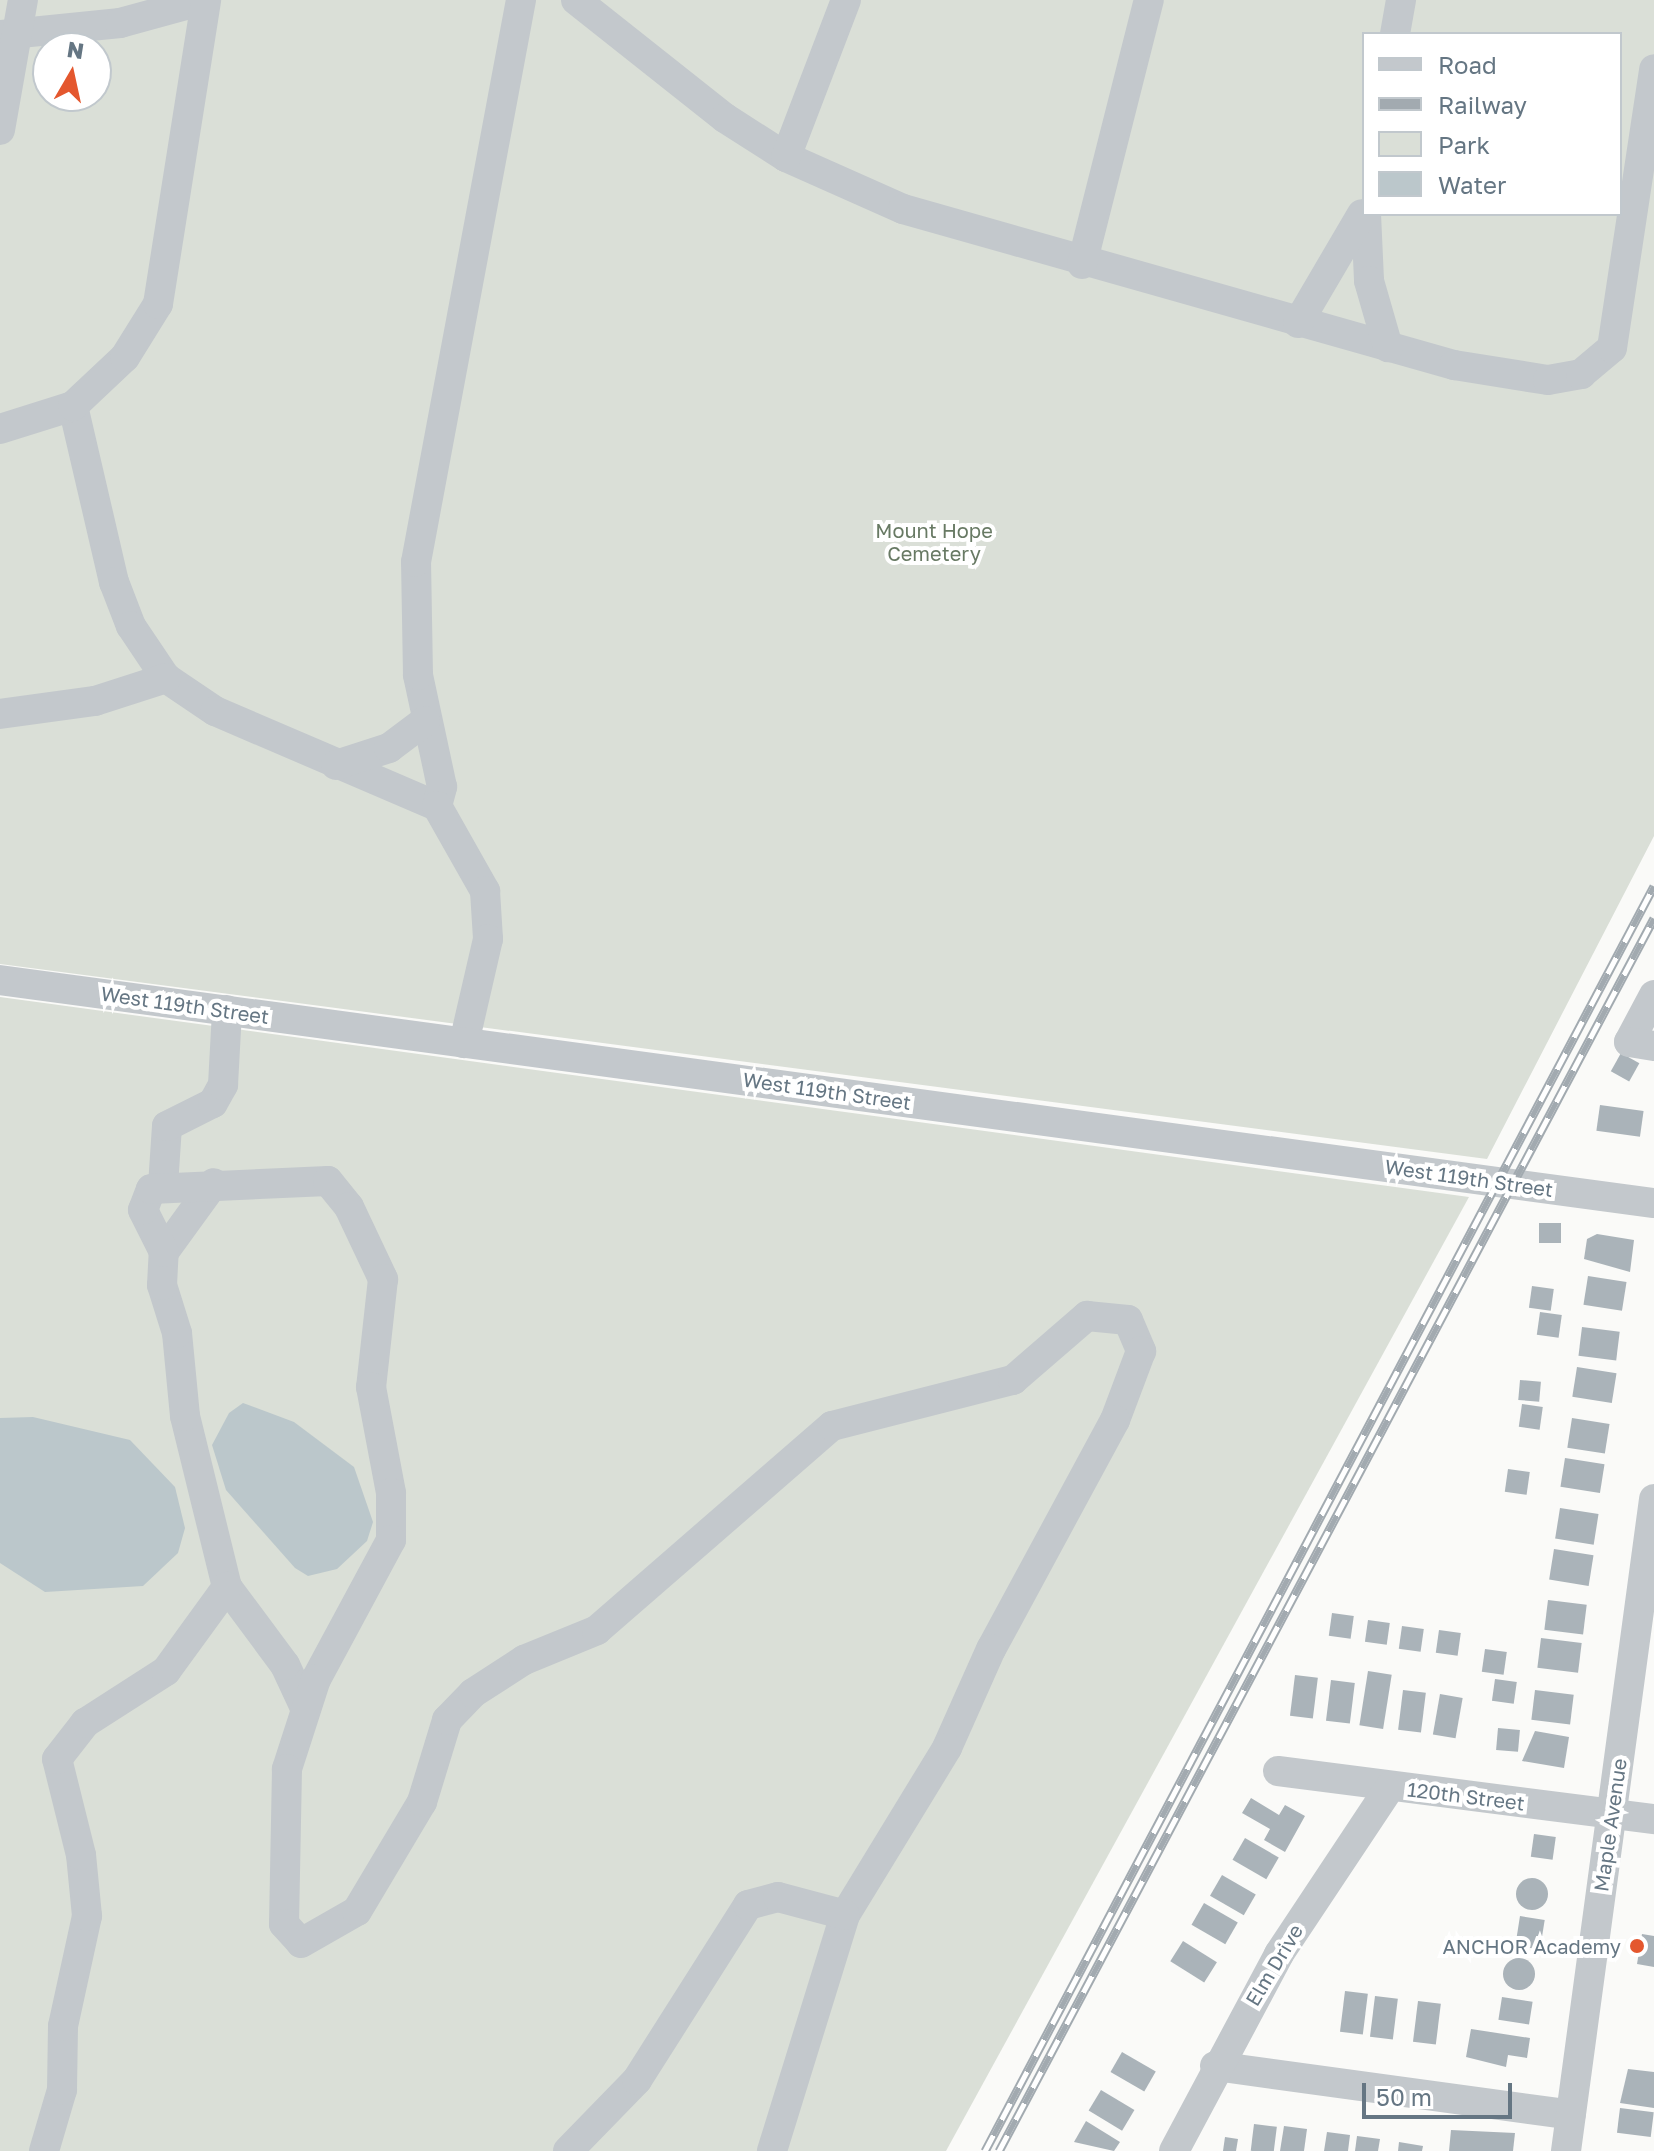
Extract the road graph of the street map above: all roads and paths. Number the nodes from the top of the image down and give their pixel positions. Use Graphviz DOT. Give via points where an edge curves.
graph roads {
  1 [pos="23,0"];
  2 [pos="205,0"];
  3 [pos="521,0"];
  4 [pos="576,0"];
  5 [pos="846,0"];
  6 [pos="1149,0"];
  7 [pos="1401,0"];
  8 [pos="1395,32"];
  9 [pos="8,35"];
  10 [pos="1654,69"];
  11 [pos="0,130"];
  12 [pos="786,157"];
  13 [pos="1362,216"];
  14 [pos="1365,216"];
  15 [pos="1082,264"];
  16 [pos="1298,323"];
  17 [pos="1388,347"];
  18 [pos="73,406"];
  19 [pos="0,429"];
  20 [pos="166,678"];
  21 [pos="0,714"];
  22 [pos="425,721"];
  23 [pos="336,765"];
  24 [pos="437,806"];
  25 [pos="0,980"];
  26 [pos="1654,995"];
  27 [pos="227,1010"];
  28 [pos="464,1043"];
  29 [pos="1654,1046"];
  30 [pos="214,1183"];
  31 [pos="163,1186"];
  32 [pos="1654,1203"];
  33 [pos="164,1252"];
  34 [pos="1654,1499"];
  35 [pos="227,1587"];
  36 [pos="305,1708"];
  37 [pos="1278,1771"];
  38 [pos="1390,1787"];
  39 [pos="1612,1813"];
  40 [pos="1654,1819"];
  41 [pos="845,1915"];
  42 [pos="1215,2066"];
  43 [pos="1571,2115"];
  44 [pos="44,2151"];
  45 [pos="568,2151"];
  46 [pos="772,2151"];
  47 [pos="1174,2151"];
  48 [pos="1566,2151"];
  1 -- 9 [label="street"];
  2 -- 9 [label="street" via="120,23"];
  2 -- 18 [label="street" via="158,304 125,357"];
  3 -- 22 [label="street" via="425,487 414,625"];
  4 -- 12 [label="street" via="682,86"];
  5 -- 12 [label="street"];
  6 -- 15 [label="street"];
  7 -- 8 [label="street"];
  9 -- 11 [label="street"];
  10 -- 17 [label="street" via="1618,329 1599,364 1548,380"];
  12 -- 15 [label="street" via="918,214"];
  13 -- 16 [label="street"];
  14 -- 17 [label="street" via="1369,281"];
  15 -- 16 [label="street"];
  16 -- 17 [label="street"];
  18 -- 19 [label="street"];
  18 -- 20 [label="street" via="114,582 131,626"];
  20 -- 21 [label="street" via="95,701"];
  20 -- 23 [label="street" via="215,711"];
  22 -- 23 [label="street" via="389,748"];
  22 -- 24 [label="street" via="442,787"];
  23 -- 24 [label="street"];
  24 -- 28 [label="street" via="485,891 488,939"];
  25 -- 27 [label="street, West 119th Street"];
  26 -- 29 [label="street" via="1629,1042"];
  27 -- 28 [label="street, West 119th Street"];
  27 -- 31 [label="street" via="223,1085 213,1103 167,1126"];
  28 -- 32 [label="street, West 119th Street"];
  30 -- 31 [label="street"];
  30 -- 33 [label="street"];
  30 -- 36 [label="street" via="328,1181 349,1207 383,1279 371,1387 391,1493 391,1540"];
  31 -- 33 [label="street" via="142,1202"];
  33 -- 35 [label="street" via="162,1285 177,1333 185,1416"];
  34 -- 39 [label="street, Maple Avenue"];
  35 -- 36 [label="street" via="285,1665"];
  35 -- 44 [label="street" via="166,1671 85,1723 57,1759 81,1855 87,1916 63,2026 62,2090"];
  36 -- 41 [label="street" via="286,1785 284,1924 301,1943 357,1911 422,1802 447,1720 473,1693 524,1660 597,1630 832,1426 1013,1380 1074,1321 1101,1314 1128,1320 1141,1351 1095,1465 991,1649 947,1748"];
  37 -- 38 [label="street, 120th Street"];
  38 -- 39 [label="street, 120th Street"];
  38 -- 42 [label="street, Elm Drive"];
  39 -- 40 [label="street, 120th Street"];
  39 -- 43 [label="street, Maple Avenue"];
  41 -- 45 [label="street" via="778,1897 748,1905 637,2080"];
  41 -- 46 [label="street"];
  42 -- 43 [label="street"];
  42 -- 47 [label="street, Elm Drive"];
  43 -- 48 [label="street, Maple Avenue"];
}
